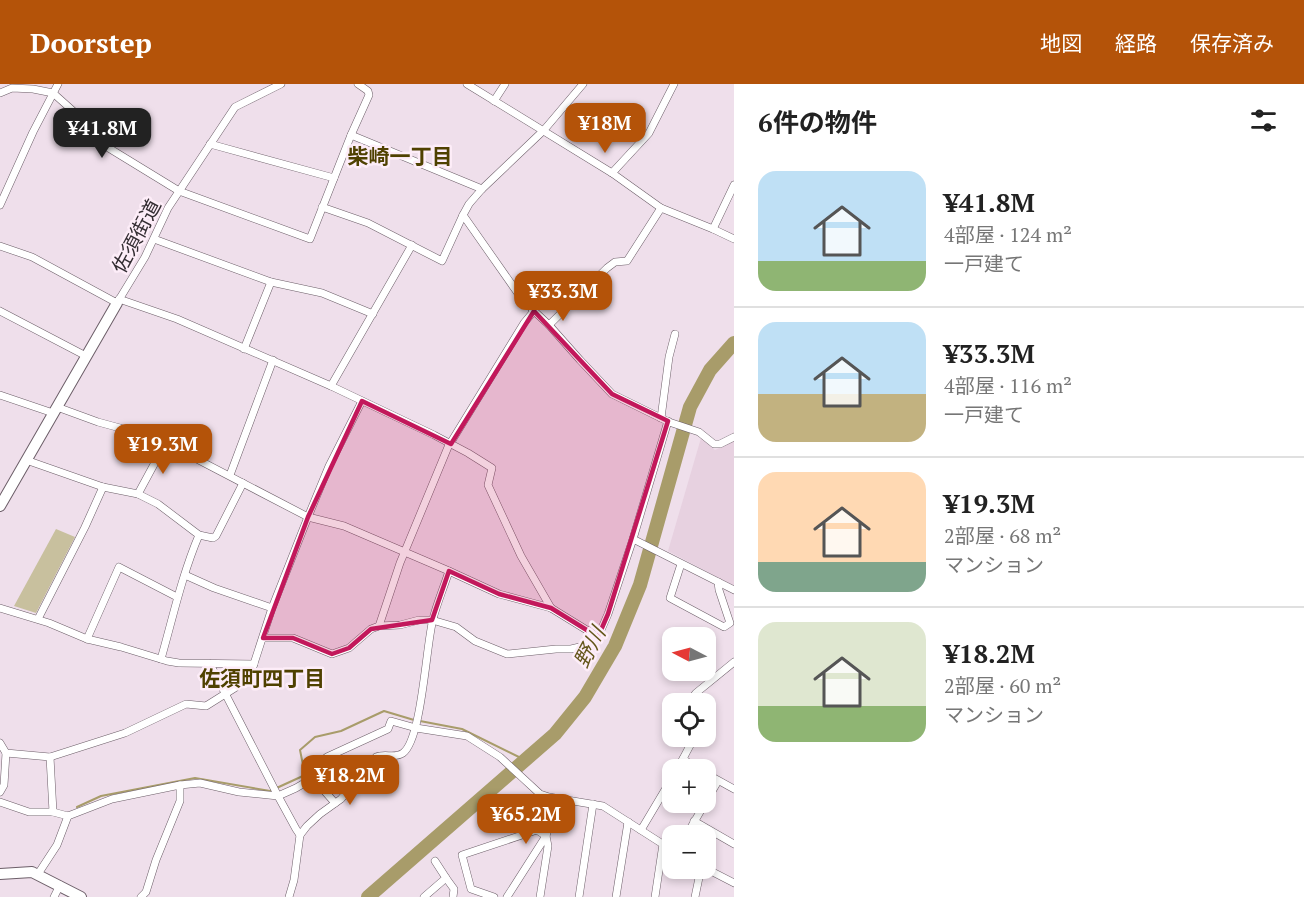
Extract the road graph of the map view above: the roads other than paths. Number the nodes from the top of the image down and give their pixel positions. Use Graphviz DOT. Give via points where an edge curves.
graph roads {
  1 [pos="58,84"];
  2 [pos="281,84"];
  3 [pos="358,84"];
  4 [pos="467,84"];
  5 [pos="505,84"];
  6 [pos="583,84"];
  7 [pos="674,84"];
  8 [pos="0,93"];
  9 [pos="53,93"];
  10 [pos="494,101"];
  11 [pos="544,130"];
  12 [pos="351,135"];
  13 [pos="210,144"];
  14 [pos="612,173"];
  15 [pos="334,178"];
  16 [pos="734,185"];
  17 [pos="482,189"];
  18 [pos="179,191"];
  19 [pos="0,205"];
  20 [pos="322,207"];
  21 [pos="661,208"];
  22 [pos="463,215"];
  23 [pos="713,229"];
  24 [pos="154,239"];
  25 [pos="734,239"];
  26 [pos="412,245"];
  27 [pos="0,246"];
  28 [pos="271,282"];
  29 [pos="118,301"];
  30 [pos="0,310"];
  31 [pos="534,311"];
  32 [pos="373,314"];
  33 [pos="549,325"];
  34 [pos="675,334"];
  35 [pos="244,349"];
  36 [pos="86,356"];
  37 [pos="273,360"];
  38 [pos="331,386"];
  39 [pos="0,395"];
  40 [pos="362,400"];
  41 [pos="55,410"];
  42 [pos="666,421"];
  43 [pos="734,437"];
  44 [pos="451,443"];
  45 [pos="165,444"];
  46 [pos="26,460"];
  47 [pos="230,475"];
  48 [pos="243,483"];
  49 [pos="103,487"];
  50 [pos="138,494"];
  51 [pos="2,499"];
  52 [pos="308,517"];
  53 [pos="199,535"];
  54 [pos="634,539"];
  55 [pos="405,552"];
  56 [pos="681,564"];
  57 [pos="449,571"];
  58 [pos="185,575"];
  59 [pos="718,582"];
  60 [pos="734,590"];
  61 [pos="177,597"];
  62 [pos="272,608"];
  63 [pos="551,608"];
  64 [pos="0,609"];
  65 [pos="38,619"];
  66 [pos="432,620"];
  67 [pos="379,626"];
  68 [pos="598,637"];
  69 [pos="263,638"];
  70 [pos="87,639"];
  71 [pos="161,659"];
  72 [pos="734,662"];
  73 [pos="210,664"];
  74 [pos="254,664"];
  75 [pos="696,693"];
  76 [pos="226,694"];
  77 [pos="416,728"];
  78 [pos="0,743"];
  79 [pos="689,747"];
  80 [pos="6,753"];
  81 [pos="50,757"];
  82 [pos="683,759"];
  83 [pos="313,778"];
  84 [pos="718,781"];
  85 [pos="180,785"];
  86 [pos="734,789"];
  87 [pos="0,792"];
  88 [pos="662,795"];
  89 [pos="278,796"];
  90 [pos="557,798"];
  91 [pos="0,802"];
  92 [pos="335,803"];
  93 [pos="593,804"];
  94 [pos="53,812"];
  95 [pos="68,816"];
  96 [pos="694,821"];
  97 [pos="628,822"];
  98 [pos="692,825"];
  99 [pos="641,830"];
  100 [pos="300,835"];
  101 [pos="546,836"];
  102 [pos="662,843"];
  103 [pos="734,844"];
  104 [pos="662,851"];
  105 [pos="435,861"];
  106 [pos="0,874"];
  107 [pos="38,874"];
  108 [pos="716,874"];
  109 [pos="446,878"];
  110 [pos="700,879"];
  111 [pos="734,883"];
  112 [pos="60,885"];
  113 [pos="54,897"];
  114 [pos="81,897"];
  115 [pos="141,897"];
  116 [pos="289,897"];
  117 [pos="424,897"];
  118 [pos="453,897"];
  119 [pos="494,897"];
  120 [pos="507,897"];
  121 [pos="540,897"];
  122 [pos="579,897"];
  123 [pos="616,897"];
  124 [pos="655,897"];
  125 [pos="695,897"];
  1 -- 9 [label="street"];
  2 -- 13 [label="street, 佐須街道" via="235,107"];
  3 -- 12 [label="street" via="369,95"];
  4 -- 10 [label="street"];
  5 -- 10 [label="street"];
  6 -- 11 [label="street"];
  7 -- 14 [label="street" via="649,133"];
  8 -- 9 [label="street" via="12,88"];
  9 -- 18 [label="street" via="81,118 94,139"];
  9 -- 19 [label="street"];
  10 -- 11 [label="street"];
  11 -- 14 [label="street"];
  11 -- 17 [label="street"];
  12 -- 15 [label="street"];
  12 -- 17 [label="street"];
  13 -- 15 [label="street"];
  13 -- 18 [label="street, 佐須街道"];
  14 -- 21 [label="street"];
  15 -- 20 [label="street"];
  16 -- 23 [label="street"];
  17 -- 22 [label="street"];
  18 -- 20 [label="street" via="310,239"];
  18 -- 24 [label="street, 佐須街道"];
  20 -- 26 [label="street"];
  21 -- 23 [label="street"];
  21 -- 33 [label="street" via="627,261 615,262 607,268"];
  22 -- 26 [label="street" via="442,261"];
  22 -- 31 [label="street"];
  23 -- 25 [label="street"];
  24 -- 28 [label="street"];
  24 -- 29 [label="street, 佐須街道"];
  26 -- 32 [label="street"];
  27 -- 29 [label="street" via="32,257"];
  28 -- 32 [label="street" via="322,294"];
  28 -- 35 [label="street"];
  29 -- 35 [label="street" via="177,319"];
  29 -- 36 [label="street"];
  30 -- 36 [label="street"];
  31 -- 33 [label="street"];
  31 -- 44 [label="street"];
  32 -- 38 [label="street"];
  33 -- 42 [label="street" via="612,394"];
  34 -- 42 [label="street" via="669,357"];
  35 -- 37 [label="street"];
  36 -- 41 [label="street"];
  37 -- 38 [label="street"];
  37 -- 47 [label="street"];
  38 -- 40 [label="street"];
  39 -- 41 [label="street"];
  40 -- 44 [label="street"];
  40 -- 52 [label="street"];
  41 -- 45 [label="street"];
  41 -- 46 [label="street"];
  42 -- 43 [label="street" via="699,432 714,444"];
  42 -- 54 [label="street"];
  44 -- 55 [label="street"];
  44 -- 63 [label="street" via="492,468 488,485"];
  45 -- 47 [label="street"];
  45 -- 50 [label="street"];
  46 -- 49 [label="street"];
  46 -- 51 [label="street"];
  47 -- 48 [label="street"];
  48 -- 52 [label="street"];
  48 -- 53 [label="street" via="216,536"];
  49 -- 50 [label="street"];
  49 -- 65 [label="street"];
  50 -- 53 [label="street"];
  52 -- 55 [label="street" via="344,526"];
  52 -- 62 [label="street"];
  53 -- 58 [label="street"];
  54 -- 56 [label="street"];
  54 -- 68 [label="street"];
  55 -- 57 [label="street"];
  55 -- 67 [label="street"];
  56 -- 59 [label="street"];
  56 -- 59 [label="street" via="670,598 724,627 730,623"];
  57 -- 63 [label="street" via="499,594"];
  57 -- 66 [label="street"];
  58 -- 61 [label="street"];
  58 -- 62 [label="street"];
  59 -- 60 [label="street"];
  61 -- 70 [label="street" via="119,567"];
  61 -- 71 [label="street"];
  62 -- 69 [label="street"];
  63 -- 68 [label="street"];
  64 -- 65 [label="street"];
  65 -- 70 [label="street"];
  66 -- 67 [label="street"];
  66 -- 68 [label="street" via="456,627 475,641 507,654 571,649"];
  66 -- 77 [label="street"];
  67 -- 69 [label="street" via="349,648 332,654 293,638"];
  69 -- 74 [label="street"];
  70 -- 71 [label="street"];
  71 -- 73 [label="street"];
  72 -- 75 [label="street"];
  73 -- 74 [label="street"];
  73 -- 76 [label="street"];
  74 -- 76 [label="street" via="249,679"];
  76 -- 81 [label="street" via="206,706 186,704 125,733"];
  76 -- 89 [label="street"];
  77 -- 83 [label="street" via="391,721 388,729 327,757 312,768"];
  77 -- 90 [label="street" via="467,736 502,759 540,794"];
  77 -- 92 [label="street" via="403,753 376,757"];
  78 -- 80 [label="street"];
  79 -- 82 [label="street"];
  80 -- 81 [label="street"];
  80 -- 87 [label="street"];
  81 -- 94 [label="street"];
  83 -- 89 [label="street"];
  83 -- 92 [label="street"];
  84 -- 86 [label="street"];
  84 -- 96 [label="street"];
  85 -- 89 [label="street" via="200,783"];
  85 -- 95 [label="street" via="112,799"];
  85 -- 115 [label="street" via="180,801"];
  88 -- 99 [label="street"];
  89 -- 100 [label="street"];
  90 -- 93 [label="street"];
  90 -- 101 [label="street"];
  91 -- 94 [label="street" via="29,812"];
  92 -- 100 [label="street"];
  93 -- 97 [label="street"];
  93 -- 122 [label="street"];
  94 -- 95 [label="street"];
  95 -- 107 [label="street" via="57,844"];
  96 -- 98 [label="street"];
  96 -- 103 [label="street"];
  97 -- 99 [label="street"];
  97 -- 123 [label="street"];
  99 -- 102 [label="street"];
  100 -- 116 [label="street"];
  101 -- 119 [label="street" via="537,830 462,855 471,889"];
  101 -- 120 [label="street"];
  101 -- 121 [label="street"];
  104 -- 124 [label="street"];
  105 -- 109 [label="street"];
  106 -- 107 [label="street"];
  107 -- 112 [label="street"];
  108 -- 111 [label="street"];
  109 -- 117 [label="street"];
  109 -- 118 [label="street" via="454,889"];
  110 -- 125 [label="street"];
  112 -- 113 [label="street"];
  112 -- 114 [label="street"];
}
